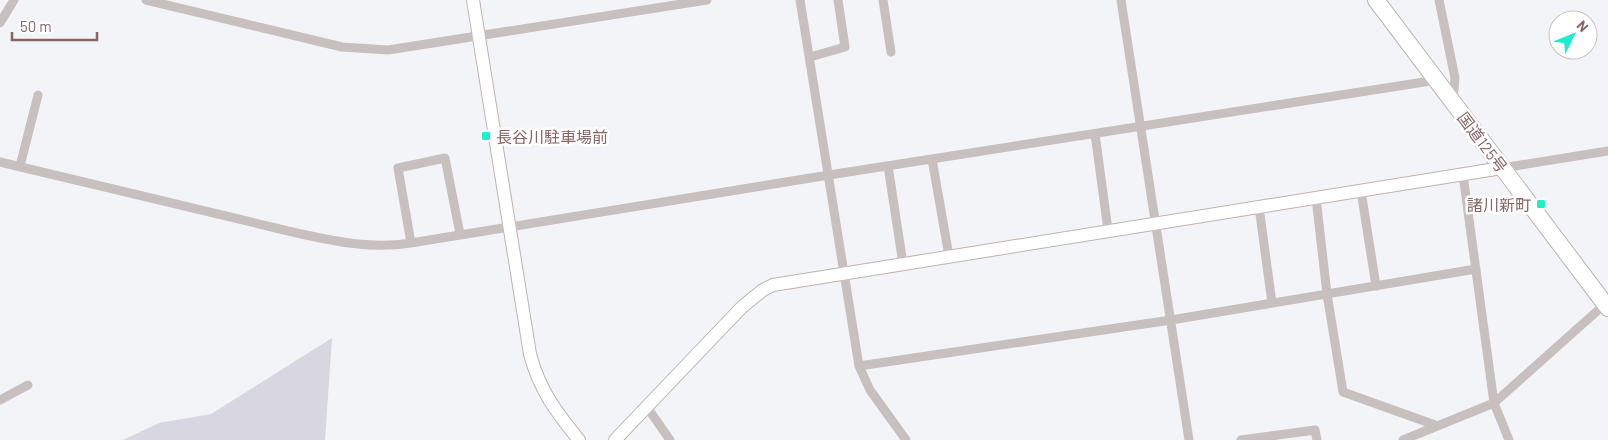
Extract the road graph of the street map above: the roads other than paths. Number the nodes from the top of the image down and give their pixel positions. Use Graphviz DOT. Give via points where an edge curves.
graph roads {
  1 [pos="14,0"];
  2 [pos="146,0"];
  3 [pos="473,0"];
  4 [pos="707,0"];
  5 [pos="800,0"];
  6 [pos="838,0"];
  7 [pos="883,0"];
  8 [pos="1120,0"];
  9 [pos="1376,0"];
  10 [pos="1439,0"];
  11 [pos="0,23"];
  12 [pos="479,36"];
  13 [pos="891,52"];
  14 [pos="810,57"];
  15 [pos="1437,80"];
  16 [pos="38,95"];
  17 [pos="1453,102"];
  18 [pos="1140,127"];
  19 [pos="1095,134"];
  20 [pos="1608,151"];
  21 [pos="932,159"];
  22 [pos="0,162"];
  23 [pos="20,166"];
  24 [pos="888,166"];
  25 [pos="1502,168"];
  26 [pos="829,175"];
  27 [pos="1463,175"];
  28 [pos="1360,191"];
  29 [pos="1316,198"];
  30 [pos="1259,207"];
  31 [pos="1154,223"];
  32 [pos="508,227"];
  33 [pos="1108,230"];
  34 [pos="460,234"];
  35 [pos="411,243"];
  36 [pos="949,256"];
  37 [pos="902,264"];
  38 [pos="1476,269"];
  39 [pos="845,272"];
  40 [pos="1376,286"];
  41 [pos="1327,294"];
  42 [pos="1272,303"];
  43 [pos="1607,306"];
  44 [pos="1171,320"];
  45 [pos="859,366"];
  46 [pos="28,385"];
  47 [pos="0,400"];
  48 [pos="1494,403"];
  49 [pos="647,407"];
  50 [pos="1438,426"];
  51 [pos="579,440"];
  52 [pos="615,440"];
  53 [pos="670,440"];
  54 [pos="906,440"];
  55 [pos="1189,440"];
  56 [pos="1241,440"];
  57 [pos="1317,440"];
  58 [pos="1403,440"];
  59 [pos="1508,440"];
  1 -- 11 [label="street"];
  2 -- 12 [label="street" via="342,47 388,50"];
  3 -- 12 [label="street"];
  4 -- 12 [label="street"];
  5 -- 14 [label="street"];
  6 -- 14 [label="street" via="845,47"];
  7 -- 13 [label="street"];
  8 -- 18 [label="street"];
  9 -- 15 [label="highway, 国道125号"];
  10 -- 17 [label="street" via="1455,78"];
  12 -- 32 [label="street"];
  14 -- 26 [label="street"];
  15 -- 17 [label="highway, 国道125号"];
  15 -- 18 [label="street"];
  16 -- 23 [label="street"];
  17 -- 25 [label="highway, 国道125号"];
  18 -- 19 [label="street"];
  18 -- 31 [label="street"];
  19 -- 21 [label="street"];
  19 -- 33 [label="street"];
  20 -- 25 [label="street"];
  21 -- 24 [label="street"];
  21 -- 36 [label="street"];
  22 -- 23 [label="street"];
  23 -- 35 [label="street" via="331,241 376,247"];
  24 -- 26 [label="street"];
  24 -- 37 [label="street"];
  25 -- 27 [label="street"];
  25 -- 43 [label="highway, 国道125号"];
  26 -- 32 [label="street"];
  26 -- 39 [label="street"];
  27 -- 28 [label="street"];
  27 -- 38 [label="street"];
  28 -- 29 [label="street"];
  28 -- 40 [label="street"];
  29 -- 30 [label="street"];
  29 -- 41 [label="street"];
  30 -- 31 [label="street"];
  30 -- 42 [label="street"];
  31 -- 33 [label="street"];
  31 -- 44 [label="street"];
  32 -- 34 [label="street"];
  32 -- 51 [label="street" via="536,377 545,395"];
  33 -- 36 [label="street"];
  34 -- 35 [label="street"];
  34 -- 35 [label="street" via="445,158 398,168"];
  36 -- 37 [label="street"];
  37 -- 39 [label="street"];
  38 -- 40 [label="street"];
  38 -- 48 [label="street"];
  39 -- 45 [label="street"];
  39 -- 49 [label="street" via="787,282 763,290"];
  40 -- 41 [label="street"];
  41 -- 42 [label="street"];
  41 -- 50 [label="street" via="1344,392"];
  42 -- 44 [label="street"];
  43 -- 48 [label="street"];
  44 -- 45 [label="street"];
  44 -- 55 [label="street"];
  45 -- 54 [label="street" via="870,390"];
  46 -- 47 [label="street"];
  48 -- 50 [label="street"];
  48 -- 59 [label="street"];
  49 -- 52 [label="street"];
  49 -- 53 [label="street"];
  50 -- 58 [label="street"];
  56 -- 57 [label="street" via="1315,430"];
}
